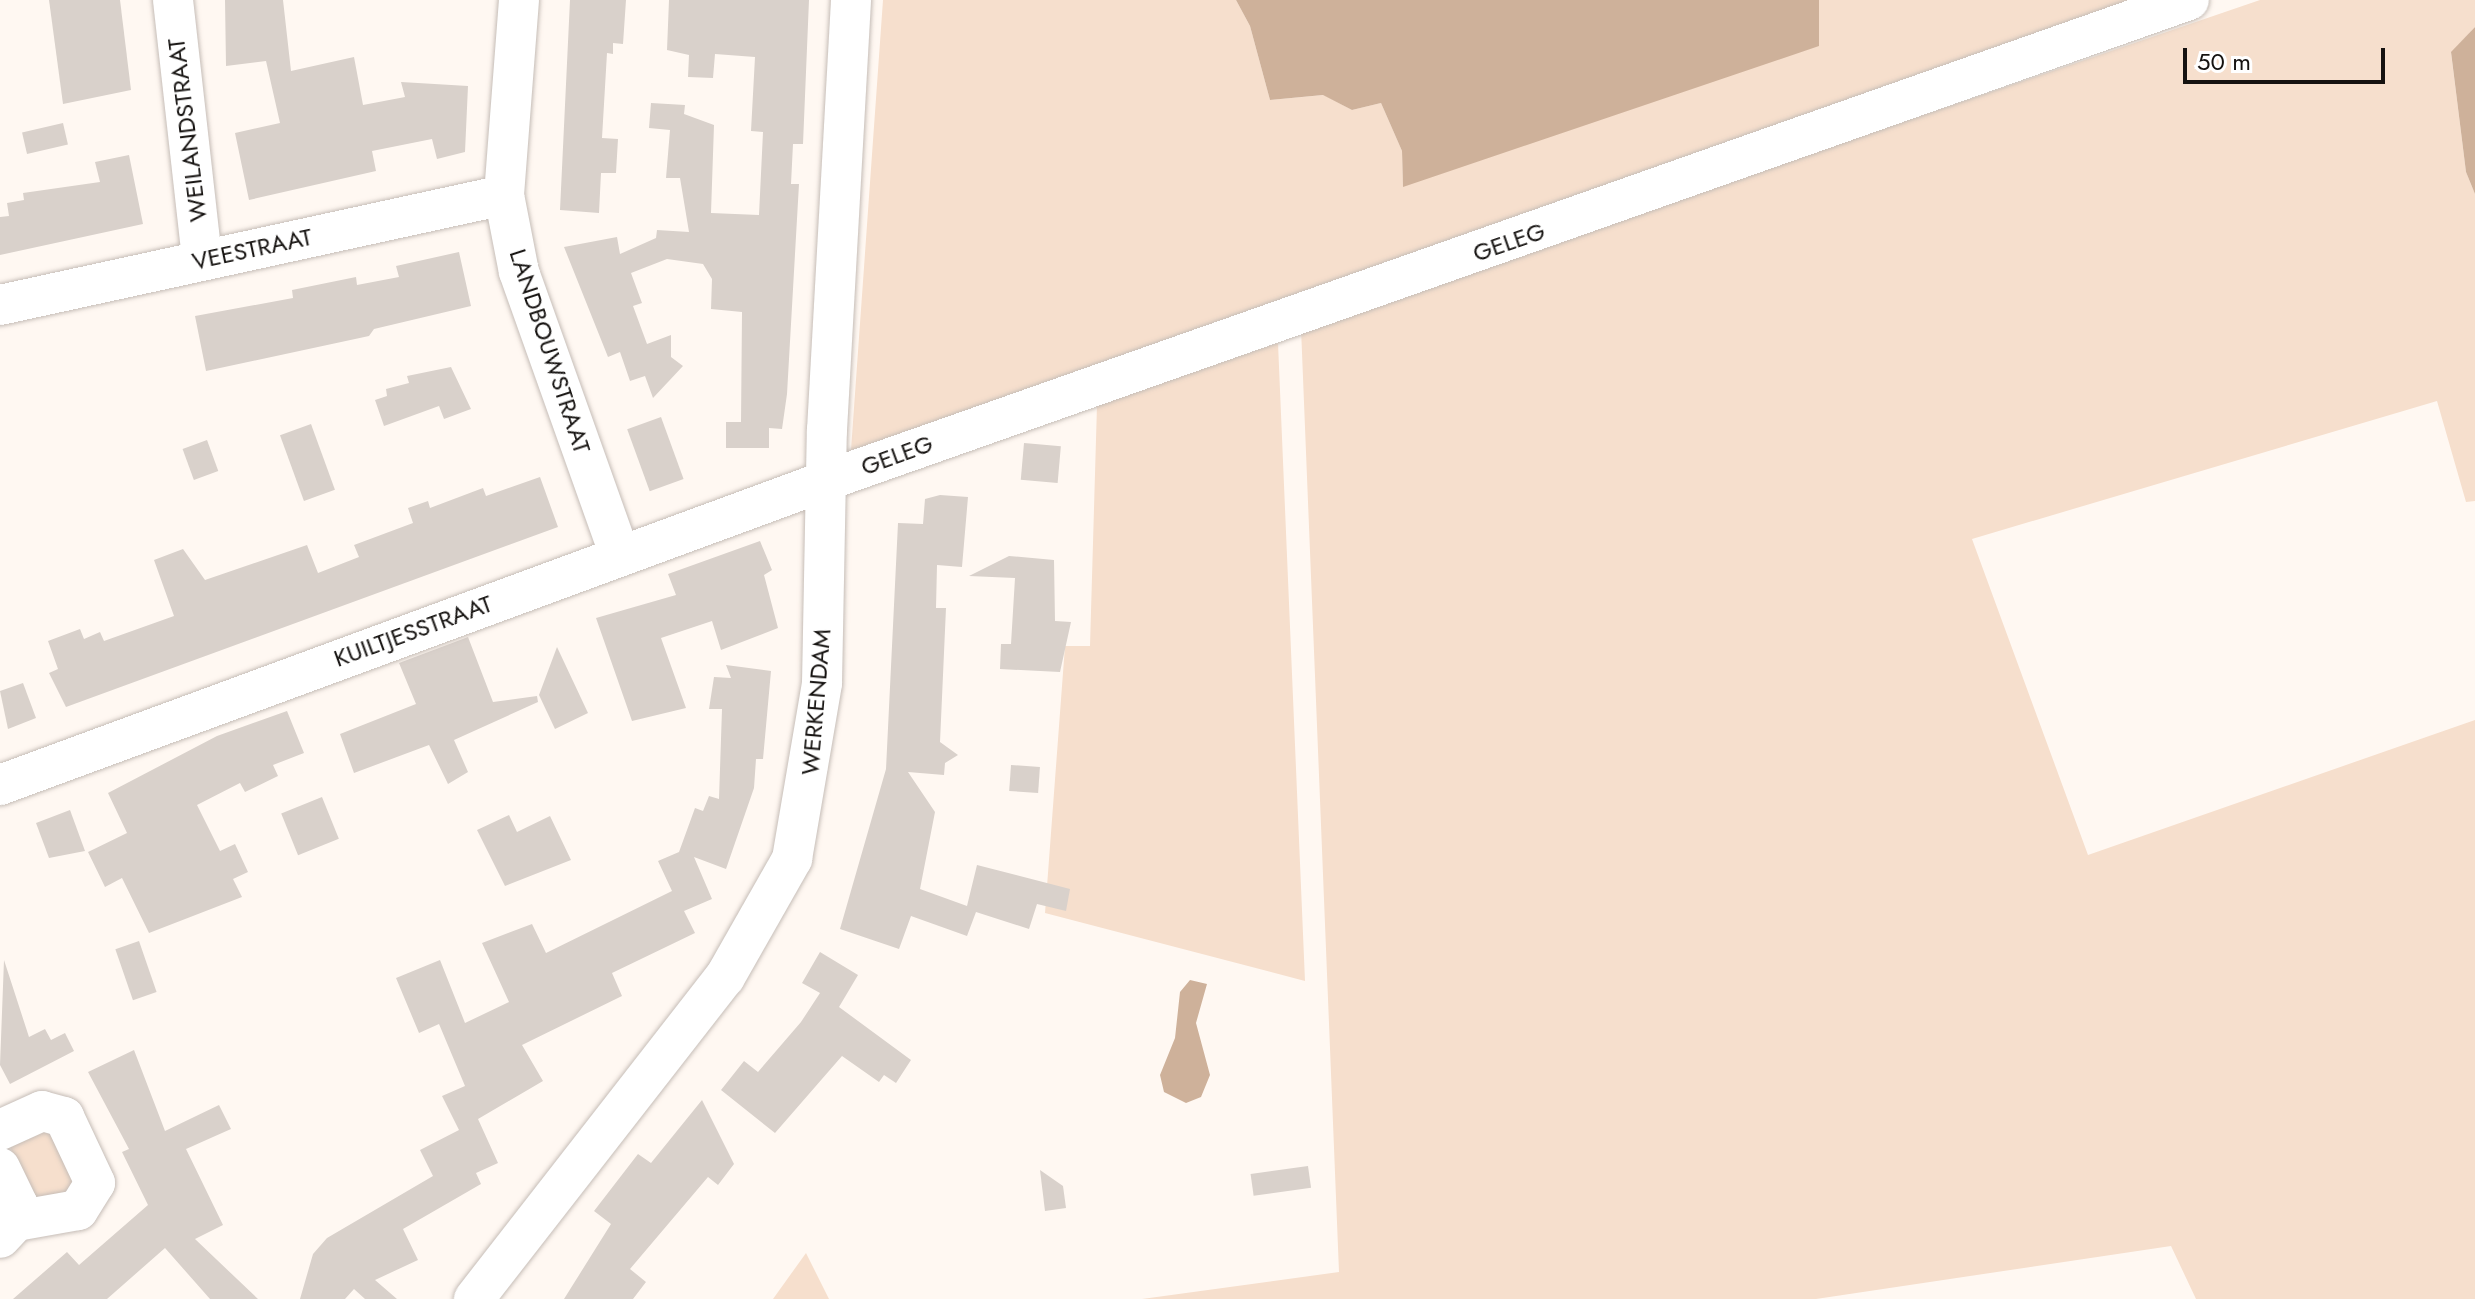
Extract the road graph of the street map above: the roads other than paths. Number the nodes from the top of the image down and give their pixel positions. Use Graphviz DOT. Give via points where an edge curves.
graph roads {
  1 [pos="173,0"];
  2 [pos="519,0"];
  3 [pos="851,0"];
  4 [pos="2189,0"];
  5 [pos="504,195"];
  6 [pos="202,259"];
  7 [pos="0,305"];
  8 [pos="828,480"];
  9 [pos="620,555"];
  10 [pos="0,785"];
  11 [pos="0,1130"];
  12 [pos="0,1168"];
  13 [pos="8,1230"];
  14 [pos="474,1299"];
  1 -- 6 [label="street, WEILANDSTRAAT"];
  2 -- 5 [label="street, LANDBOUWSTRAAT"];
  3 -- 8 [label="street, WERKENDAM"];
  4 -- 8 [label="street, GELEG"];
  5 -- 6 [label="street, VEESTRAAT"];
  5 -- 9 [label="street, LANDBOUWSTRAAT" via="519,272"];
  6 -- 7 [label="street, VEESTRAAT"];
  8 -- 9 [label="street, KUILTJESSTRAAT"];
  8 -- 14 [label="street, WERKENDAM" via="822,683 792,859 725,977"];
  9 -- 10 [label="street, KUILTJESSTRAAT"];
  11 -- 13 [label="street" via="42,1111 64,1117 95,1183 78,1210"];
  12 -- 13 [label="street" via="18,1205"];
}
